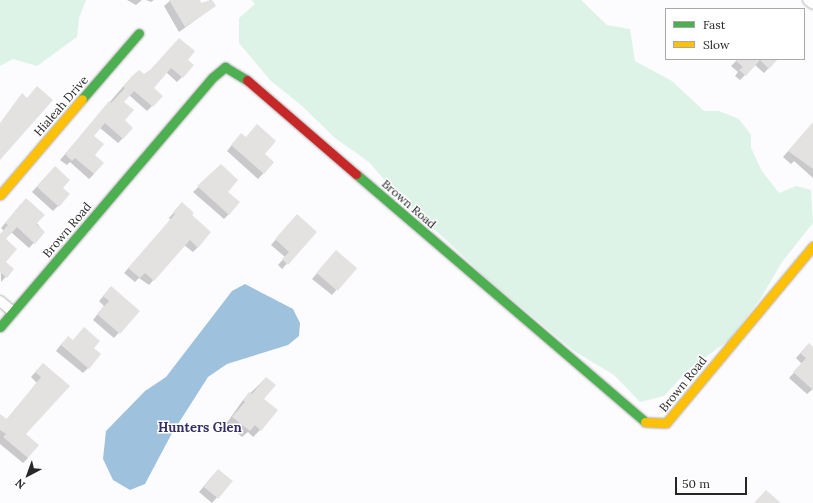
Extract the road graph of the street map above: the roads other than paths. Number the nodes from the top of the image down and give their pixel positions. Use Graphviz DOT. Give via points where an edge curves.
graph roads {
  1 [pos="808,0"];
  2 [pos="813,4"];
  3 [pos="140,33"];
  4 [pos="0,195"];
  5 [pos="813,246"];
  6 [pos="0,301"];
  7 [pos="13,312"];
  8 [pos="0,327"];
  1 -- 2 [label="street"];
  3 -- 4 [label="street, Hialeah Drive"];
  5 -- 7 [label="street, Brown Road" via="666,423 646,423 240,74 224,67"];
  6 -- 7 [label="street"];
  7 -- 8 [label="street, Brown Road"];
}
